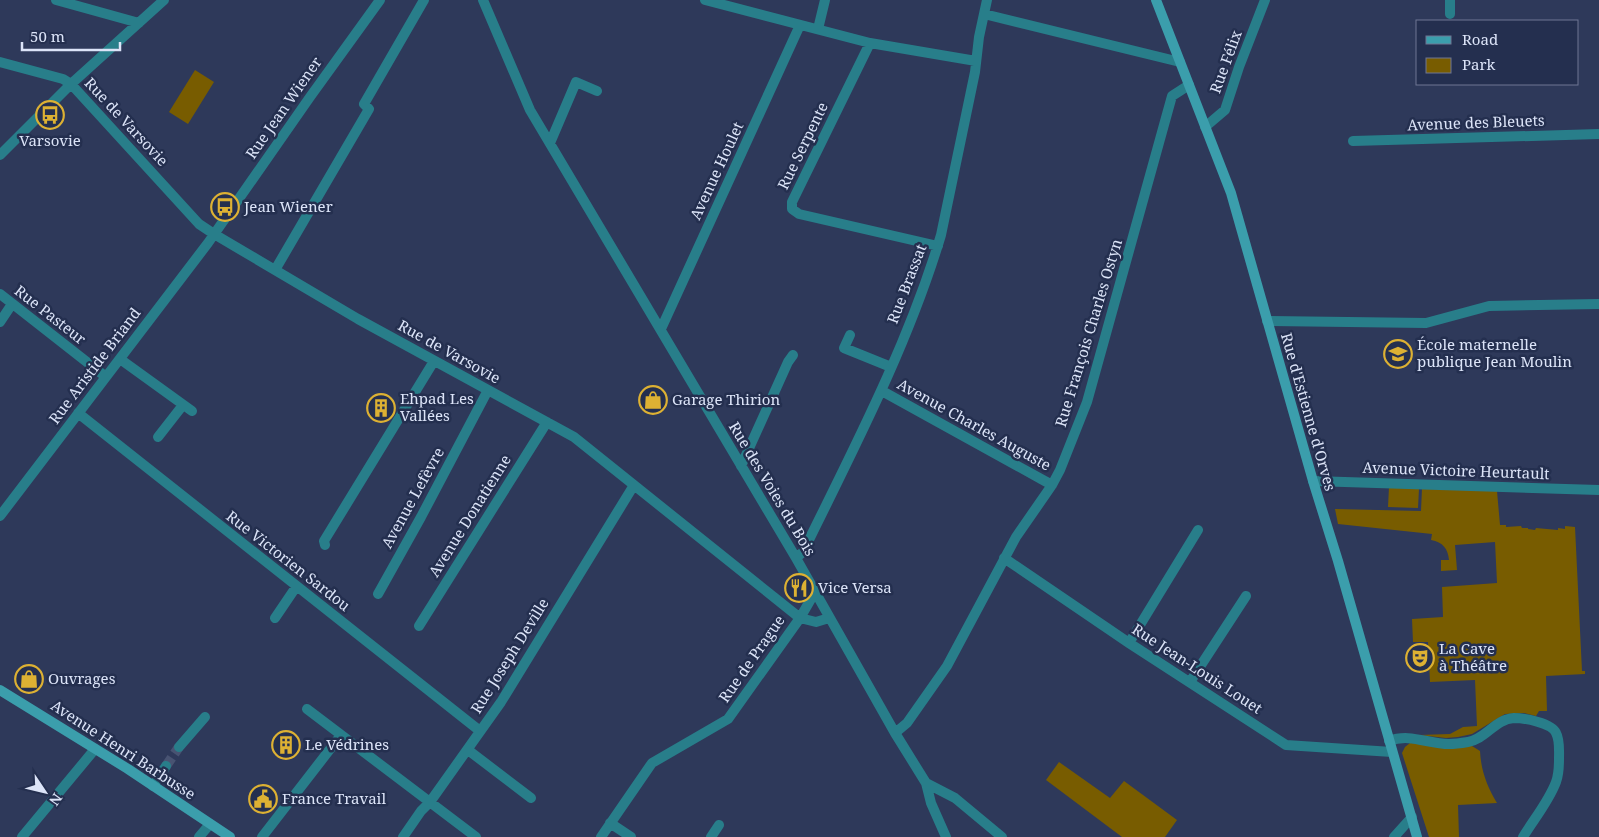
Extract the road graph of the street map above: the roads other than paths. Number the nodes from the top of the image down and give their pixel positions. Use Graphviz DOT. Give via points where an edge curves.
graph roads {
  1 [pos="56,0"];
  2 [pos="164,0"];
  3 [pos="380,0"];
  4 [pos="424,0"];
  5 [pos="483,0"];
  6 [pos="705,0"];
  7 [pos="826,0"];
  8 [pos="987,0"];
  9 [pos="1156,0"];
  10 [pos="1264,0"];
  11 [pos="1450,0"];
  12 [pos="984,14"];
  13 [pos="1450,14"];
  14 [pos="139,23"];
  15 [pos="800,25"];
  16 [pos="818,29"];
  17 [pos="870,43"];
  18 [pos="976,61"];
  19 [pos="0,62"];
  20 [pos="1180,62"];
  21 [pos="71,84"];
  22 [pos="1189,85"];
  23 [pos="597,91"];
  24 [pos="1205,127"];
  25 [pos="1599,134"];
  26 [pos="1353,141"];
  27 [pos="550,143"];
  28 [pos="0,155"];
  29 [pos="214,234"];
  30 [pos="938,246"];
  31 [pos="275,270"];
  32 [pos="0,294"];
  33 [pos="12,304"];
  34 [pos="1599,304"];
  35 [pos="1267,321"];
  36 [pos="0,322"];
  37 [pos="660,329"];
  38 [pos="850,335"];
  39 [pos="793,354"];
  40 [pos="120,359"];
  41 [pos="434,361"];
  42 [pos="891,367"];
  43 [pos="106,377"];
  44 [pos="488,390"];
  45 [pos="882,392"];
  46 [pos="183,405"];
  47 [pos="192,411"];
  48 [pos="78,414"];
  49 [pos="547,422"];
  50 [pos="158,437"];
  51 [pos="741,466"];
  52 [pos="1312,481"];
  53 [pos="634,485"];
  54 [pos="1052,485"];
  55 [pos="1599,490"];
  56 [pos="0,516"];
  57 [pos="1198,530"];
  58 [pos="324,545"];
  59 [pos="796,558"];
  60 [pos="1004,558"];
  61 [pos="296,587"];
  62 [pos="815,592"];
  63 [pos="378,594"];
  64 [pos="1246,596"];
  65 [pos="275,618"];
  66 [pos="800,618"];
  67 [pos="829,618"];
  68 [pos="419,626"];
  69 [pos="1129,643"];
  70 [pos="1190,682"];
  71 [pos="0,690"];
  72 [pos="307,709"];
  73 [pos="205,716"];
  74 [pos="480,732"];
  75 [pos="895,734"];
  76 [pos="341,735"];
  77 [pos="1389,741"];
  78 [pos="179,747"];
  79 [pos="95,749"];
  80 [pos="468,750"];
  81 [pos="1392,752"];
  82 [pos="166,766"];
  83 [pos="926,783"];
  84 [pos="153,786"];
  85 [pos="532,798"];
  86 [pos="430,802"];
  87 [pos="1412,816"];
  88 [pos="610,823"];
  89 [pos="210,824"];
  90 [pos="719,825"];
  91 [pos="22,837"];
  92 [pos="199,837"];
  93 [pos="230,837"];
  94 [pos="262,837"];
  95 [pos="403,837"];
  96 [pos="476,837"];
  97 [pos="601,837"];
  98 [pos="631,837"];
  99 [pos="711,837"];
  100 [pos="946,837"];
  101 [pos="1002,837"];
  102 [pos="1394,837"];
  103 [pos="1417,837"];
  104 [pos="1523,837"];
  1 -- 14 [label="street"];
  2 -- 14 [label="street"];
  3 -- 29 [label="street, Rue Jean Wiener"];
  4 -- 31 [label="street" via="364,104 368,109"];
  5 -- 27 [label="street, Rue des Voies du Bois" via="530,110"];
  6 -- 15 [label="street"];
  7 -- 16 [label="street"];
  8 -- 12 [label="street, Rue Brassat"];
  9 -- 20 [label="street, Rue d'Estienne d'Orves"];
  10 -- 24 [label="street, Rue Félix" via="1225,110"];
  11 -- 13 [label="street"];
  12 -- 18 [label="street, Rue Brassat"];
  12 -- 20 [label="street"];
  14 -- 21 [label="street"];
  15 -- 16 [label="street"];
  15 -- 37 [label="street, Avenue Houlet"];
  16 -- 17 [label="street"];
  17 -- 18 [label="street"];
  17 -- 30 [label="street, Rue Serpente" via="792,202 792,210"];
  18 -- 30 [label="street, Rue Brassat"];
  19 -- 21 [label="street"];
  20 -- 22 [label="street, Rue d'Estienne d'Orves"];
  21 -- 28 [label="street"];
  21 -- 29 [label="street, Rue de Varsovie" via="199,224"];
  22 -- 24 [label="street, Rue d'Estienne d'Orves"];
  22 -- 54 [label="street, Rue François Charles Ostyn" via="1172,96 1087,402"];
  23 -- 27 [label="street" via="576,82"];
  24 -- 35 [label="street, Rue d'Estienne d'Orves" via="1231,193"];
  25 -- 26 [label="street, Avenue des Bleuets"];
  27 -- 37 [label="street, Rue des Voies du Bois"];
  29 -- 31 [label="street, Rue de Varsovie"];
  29 -- 40 [label="street, Rue Aristide Briand"];
  30 -- 42 [label="street, Rue Brassat"];
  31 -- 41 [label="street, Rue de Varsovie"];
  32 -- 33 [label="street, Rue Pasteur"];
  33 -- 36 [label="street"];
  33 -- 43 [label="street, Rue Pasteur"];
  34 -- 35 [label="street" via="1489,306 1426,323"];
  35 -- 52 [label="street, Rue d'Estienne d'Orves"];
  37 -- 51 [label="street, Rue des Voies du Bois"];
  38 -- 42 [label="street" via="844,348"];
  39 -- 51 [label="street"];
  40 -- 43 [label="street, Rue Aristide Briand"];
  40 -- 46 [label="street"];
  41 -- 44 [label="street, Rue de Varsovie"];
  41 -- 58 [label="street"];
  42 -- 45 [label="street, Rue Brassat"];
  43 -- 48 [label="street, Rue Aristide Briand"];
  44 -- 49 [label="street, Rue de Varsovie"];
  44 -- 63 [label="street, Avenue Lefèvre"];
  45 -- 54 [label="street, Avenue Charles Auguste"];
  45 -- 59 [label="street, Rue Brassat" via="803,552"];
  46 -- 47 [label="street"];
  46 -- 50 [label="street"];
  48 -- 56 [label="street, Rue Aristide Briand"];
  48 -- 61 [label="street, Rue Victorien Sardou"];
  49 -- 53 [label="street, Rue de Varsovie" via="574,437"];
  49 -- 68 [label="street, Avenue Donatienne"];
  51 -- 59 [label="street, Rue des Voies du Bois"];
  52 -- 55 [label="street, Avenue Victoire Heurtault"];
  52 -- 77 [label="street, Rue d'Estienne d'Orves"];
  53 -- 66 [label="street, Rue de Varsovie"];
  53 -- 74 [label="street, Rue Joseph Deville"];
  54 -- 60 [label="street, Rue François Charles Ostyn"];
  57 -- 69 [label="street"];
  59 -- 62 [label="street, Rue des Voies du Bois"];
  60 -- 69 [label="street, Rue Jean-Louis Louet"];
  60 -- 75 [label="street, Rue François Charles Ostyn" via="947,666 907,723"];
  61 -- 65 [label="street"];
  61 -- 74 [label="street, Rue Victorien Sardou"];
  62 -- 66 [label="street, Rue de Prague"];
  62 -- 67 [label="street, Rue des Voies du Bois"];
  64 -- 70 [label="street"];
  66 -- 67 [label="street" via="816,622"];
  66 -- 88 [label="street, Rue de Prague" via="728,719 652,762"];
  67 -- 75 [label="street, Rue des Voies du Bois"];
  69 -- 70 [label="street, Rue Jean-Louis Louet"];
  70 -- 81 [label="street, Rue Jean-Louis Louet" via="1286,745"];
  71 -- 79 [label="street, Avenue Henri Barbusse"];
  72 -- 76 [label="street"];
  73 -- 78 [label="street"];
  74 -- 80 [label="street, Rue Joseph Deville"];
  75 -- 83 [label="street, Rue des Voies du Bois"];
  76 -- 86 [label="street"];
  76 -- 94 [label="street"];
  77 -- 81 [label="street, Rue d'Estienne d'Orves"];
  77 -- 104 [label="street" via="1399,737 1448,744 1470,742 1501,722 1514,718 1532,720 1552,728 1558,742 1558,777"];
  79 -- 84 [label="street, Avenue Henri Barbusse"];
  79 -- 91 [label="street"];
  80 -- 85 [label="street"];
  80 -- 86 [label="street, Rue Joseph Deville"];
  81 -- 87 [label="street, Rue d'Estienne d'Orves"];
  82 -- 84 [label="street"];
  83 -- 100 [label="street, Rue des Voies du Bois"];
  83 -- 101 [label="street" via="955,798"];
  84 -- 89 [label="street, Avenue Henri Barbusse"];
  86 -- 95 [label="street, Rue Joseph Deville"];
  86 -- 96 [label="street"];
  87 -- 102 [label="street"];
  87 -- 103 [label="street, Rue d'Estienne d'Orves"];
  88 -- 97 [label="street, Rue de Prague"];
  88 -- 98 [label="street"];
  89 -- 92 [label="street"];
  89 -- 93 [label="street, Avenue Henri Barbusse"];
  90 -- 99 [label="street"];
}
